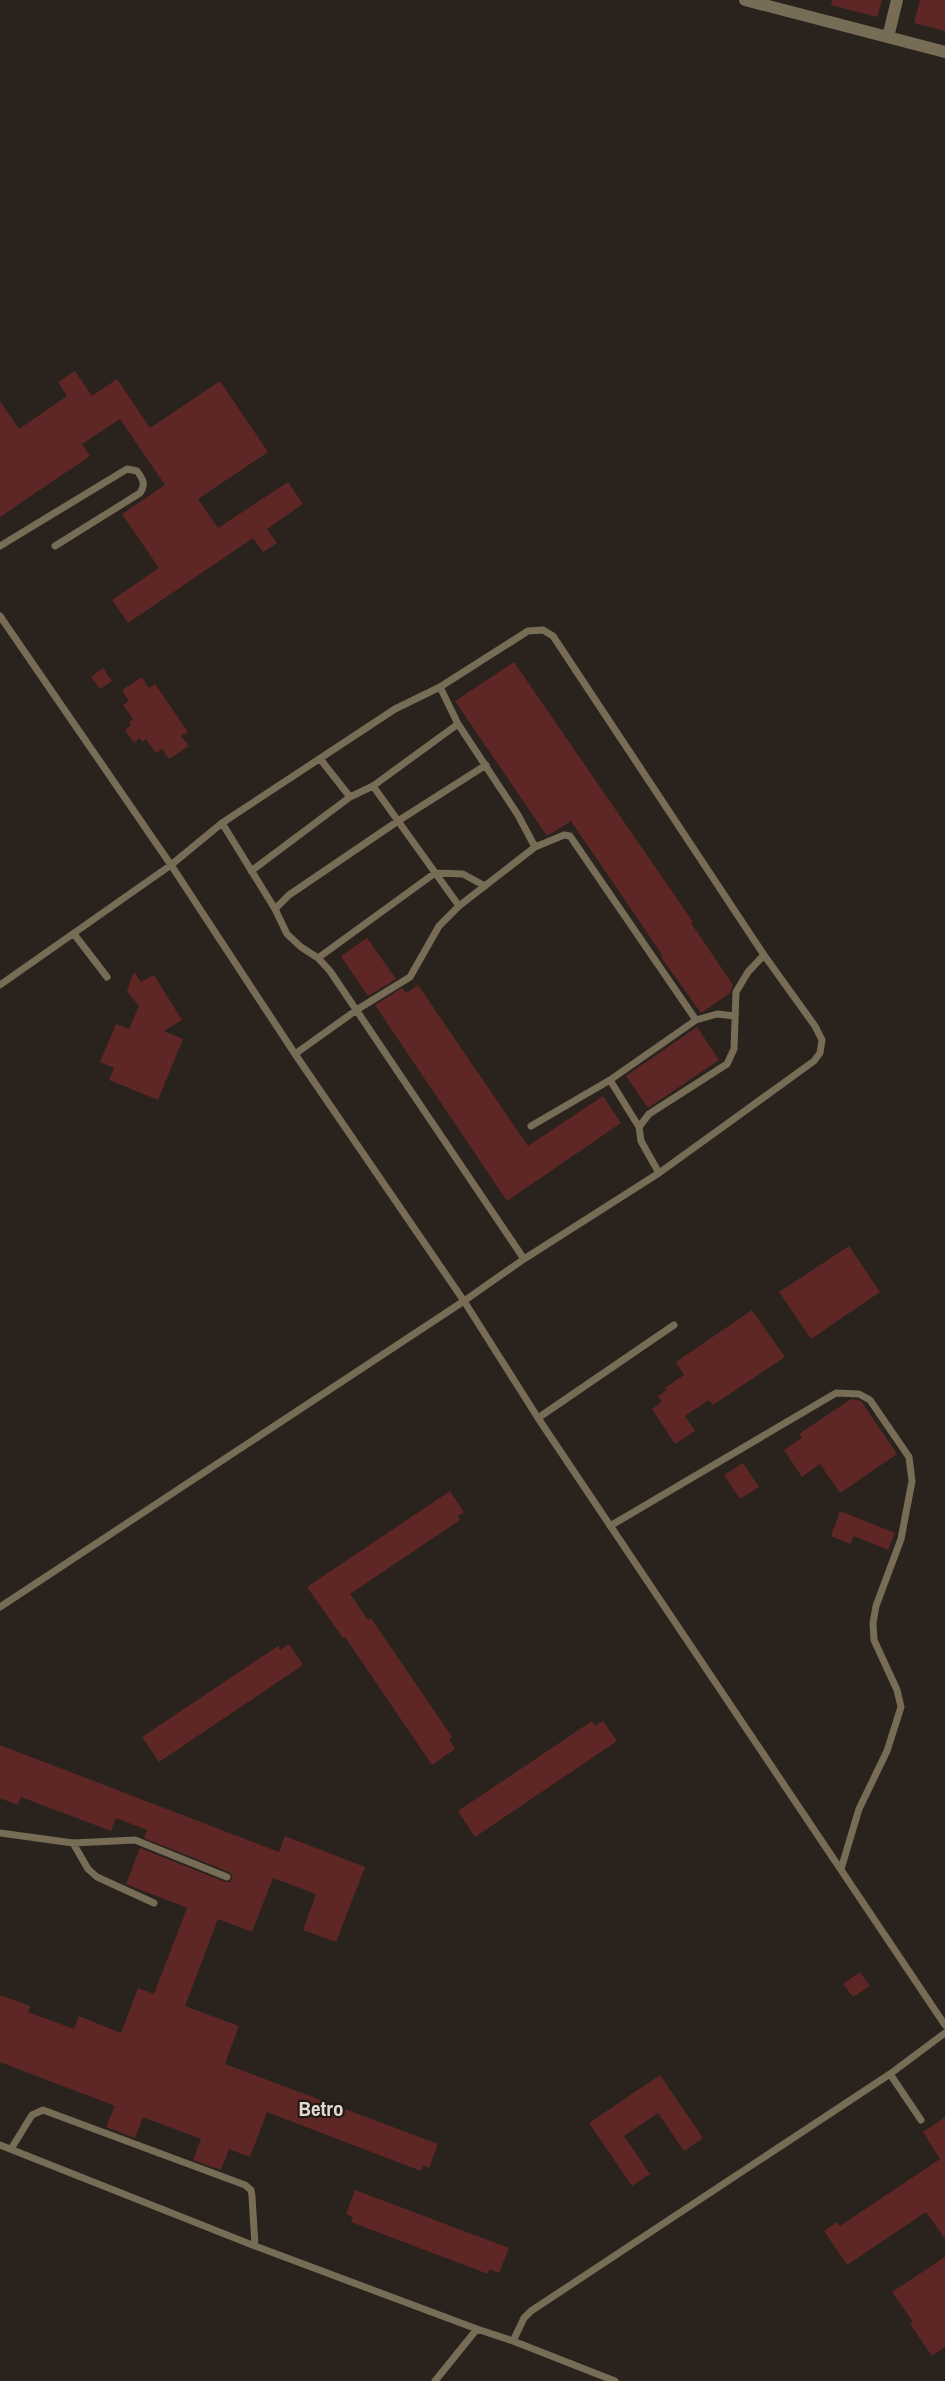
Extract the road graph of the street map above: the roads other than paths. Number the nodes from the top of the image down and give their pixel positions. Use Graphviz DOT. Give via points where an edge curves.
graph roads {
  1 [pos="745,0"];
  2 [pos="897,0"];
  3 [pos="888,37"];
  4 [pos="945,52"];
  5 [pos="0,546"];
  6 [pos="55,546"];
  7 [pos="0,615"];
  8 [pos="440,687"];
  9 [pos="458,724"];
  10 [pos="321,760"];
  11 [pos="486,765"];
  12 [pos="373,786"];
  13 [pos="350,797"];
  14 [pos="398,821"];
  15 [pos="222,823"];
  16 [pos="536,847"];
  17 [pos="171,865"];
  18 [pos="251,871"];
  19 [pos="435,873"];
  20 [pos="485,886"];
  21 [pos="459,906"];
  22 [pos="275,909"];
  23 [pos="74,934"];
  24 [pos="764,955"];
  25 [pos="318,958"];
  26 [pos="107,977"];
  27 [pos="0,985"];
  28 [pos="358,1009"];
  29 [pos="735,1016"];
  30 [pos="696,1020"];
  31 [pos="295,1054"];
  32 [pos="610,1080"];
  33 [pos="531,1126"];
  34 [pos="639,1127"];
  35 [pos="659,1173"];
  36 [pos="524,1259"];
  37 [pos="464,1301"];
  38 [pos="675,1325"];
  39 [pos="538,1418"];
  40 [pos="610,1526"];
  41 [pos="0,1607"];
  42 [pos="0,1833"];
  43 [pos="73,1843"];
  44 [pos="841,1869"];
  45 [pos="227,1877"];
  46 [pos="154,1904"];
  47 [pos="945,2025"];
  48 [pos="945,2033"];
  49 [pos="890,2074"];
  50 [pos="921,2120"];
  51 [pos="0,2145"];
  52 [pos="11,2149"];
  53 [pos="255,2246"];
  54 [pos="477,2329"];
  55 [pos="513,2341"];
  56 [pos="435,2381"];
  57 [pos="615,2381"];
  1 -- 3 [label="street"];
  2 -- 3 [label="street"];
  3 -- 4 [label="street"];
  5 -- 6 [label="lane" via="127,469 137,471 143,480 140,493"];
  7 -- 17 [label="lane"];
  8 -- 9 [label="lane"];
  8 -- 10 [label="lane" via="395,709"];
  8 -- 24 [label="lane" via="528,631 543,630 553,636"];
  9 -- 11 [label="lane"];
  9 -- 12 [label="lane"];
  10 -- 13 [label="lane"];
  10 -- 15 [label="lane"];
  11 -- 14 [label="lane"];
  11 -- 16 [label="lane"];
  12 -- 13 [label="lane"];
  12 -- 14 [label="lane"];
  13 -- 18 [label="lane"];
  14 -- 19 [label="lane"];
  14 -- 22 [label="lane" via="289,895"];
  15 -- 17 [label="lane"];
  15 -- 18 [label="lane"];
  16 -- 20 [label="lane"];
  16 -- 30 [label="lane" via="564,835 570,837"];
  17 -- 23 [label="lane"];
  17 -- 31 [label="lane"];
  18 -- 22 [label="lane"];
  19 -- 20 [label="lane" via="463,874"];
  19 -- 21 [label="lane"];
  19 -- 25 [label="lane"];
  20 -- 21 [label="lane"];
  21 -- 28 [label="lane" via="439,926 410,977"];
  22 -- 25 [label="lane" via="287,934"];
  23 -- 26 [label="lane"];
  23 -- 27 [label="lane"];
  24 -- 29 [label="lane" via="736,992"];
  24 -- 35 [label="lane" via="815,1026 822,1040 820,1053"];
  25 -- 28 [label="lane"];
  28 -- 31 [label="lane"];
  28 -- 36 [label="lane"];
  29 -- 30 [label="lane" via="717,1014"];
  29 -- 34 [label="lane" via="734,1049 727,1064 649,1114"];
  30 -- 32 [label="lane"];
  31 -- 37 [label="lane"];
  32 -- 33 [label="lane"];
  32 -- 34 [label="lane"];
  34 -- 35 [label="lane" via="641,1141"];
  35 -- 36 [label="lane"];
  36 -- 37 [label="lane"];
  37 -- 39 [label="lane"];
  37 -- 41 [label="lane"];
  38 -- 39 [label="lane"];
  39 -- 40 [label="lane"];
  40 -- 44 [label="lane"];
  40 -- 44 [label="lane" via="836,1393 859,1394 870,1400 909,1456 912,1481 901,1539 873,1623 874,1640 901,1707 887,1751 859,1809"];
  42 -- 43 [label="lane"];
  43 -- 45 [label="lane" via="135,1840"];
  43 -- 46 [label="lane" via="97,1877"];
  44 -- 47 [label="lane"];
  48 -- 49 [label="lane"];
  49 -- 50 [label="lane"];
  49 -- 55 [label="lane" via="531,2311"];
  51 -- 52 [label="lane"];
  52 -- 53 [label="lane"];
  52 -- 53 [label="lane" via="32,2115 43,2110 245,2185 252,2196"];
  53 -- 54 [label="lane"];
  54 -- 55 [label="lane"];
  54 -- 56 [label="lane"];
  55 -- 57 [label="lane"];
}
